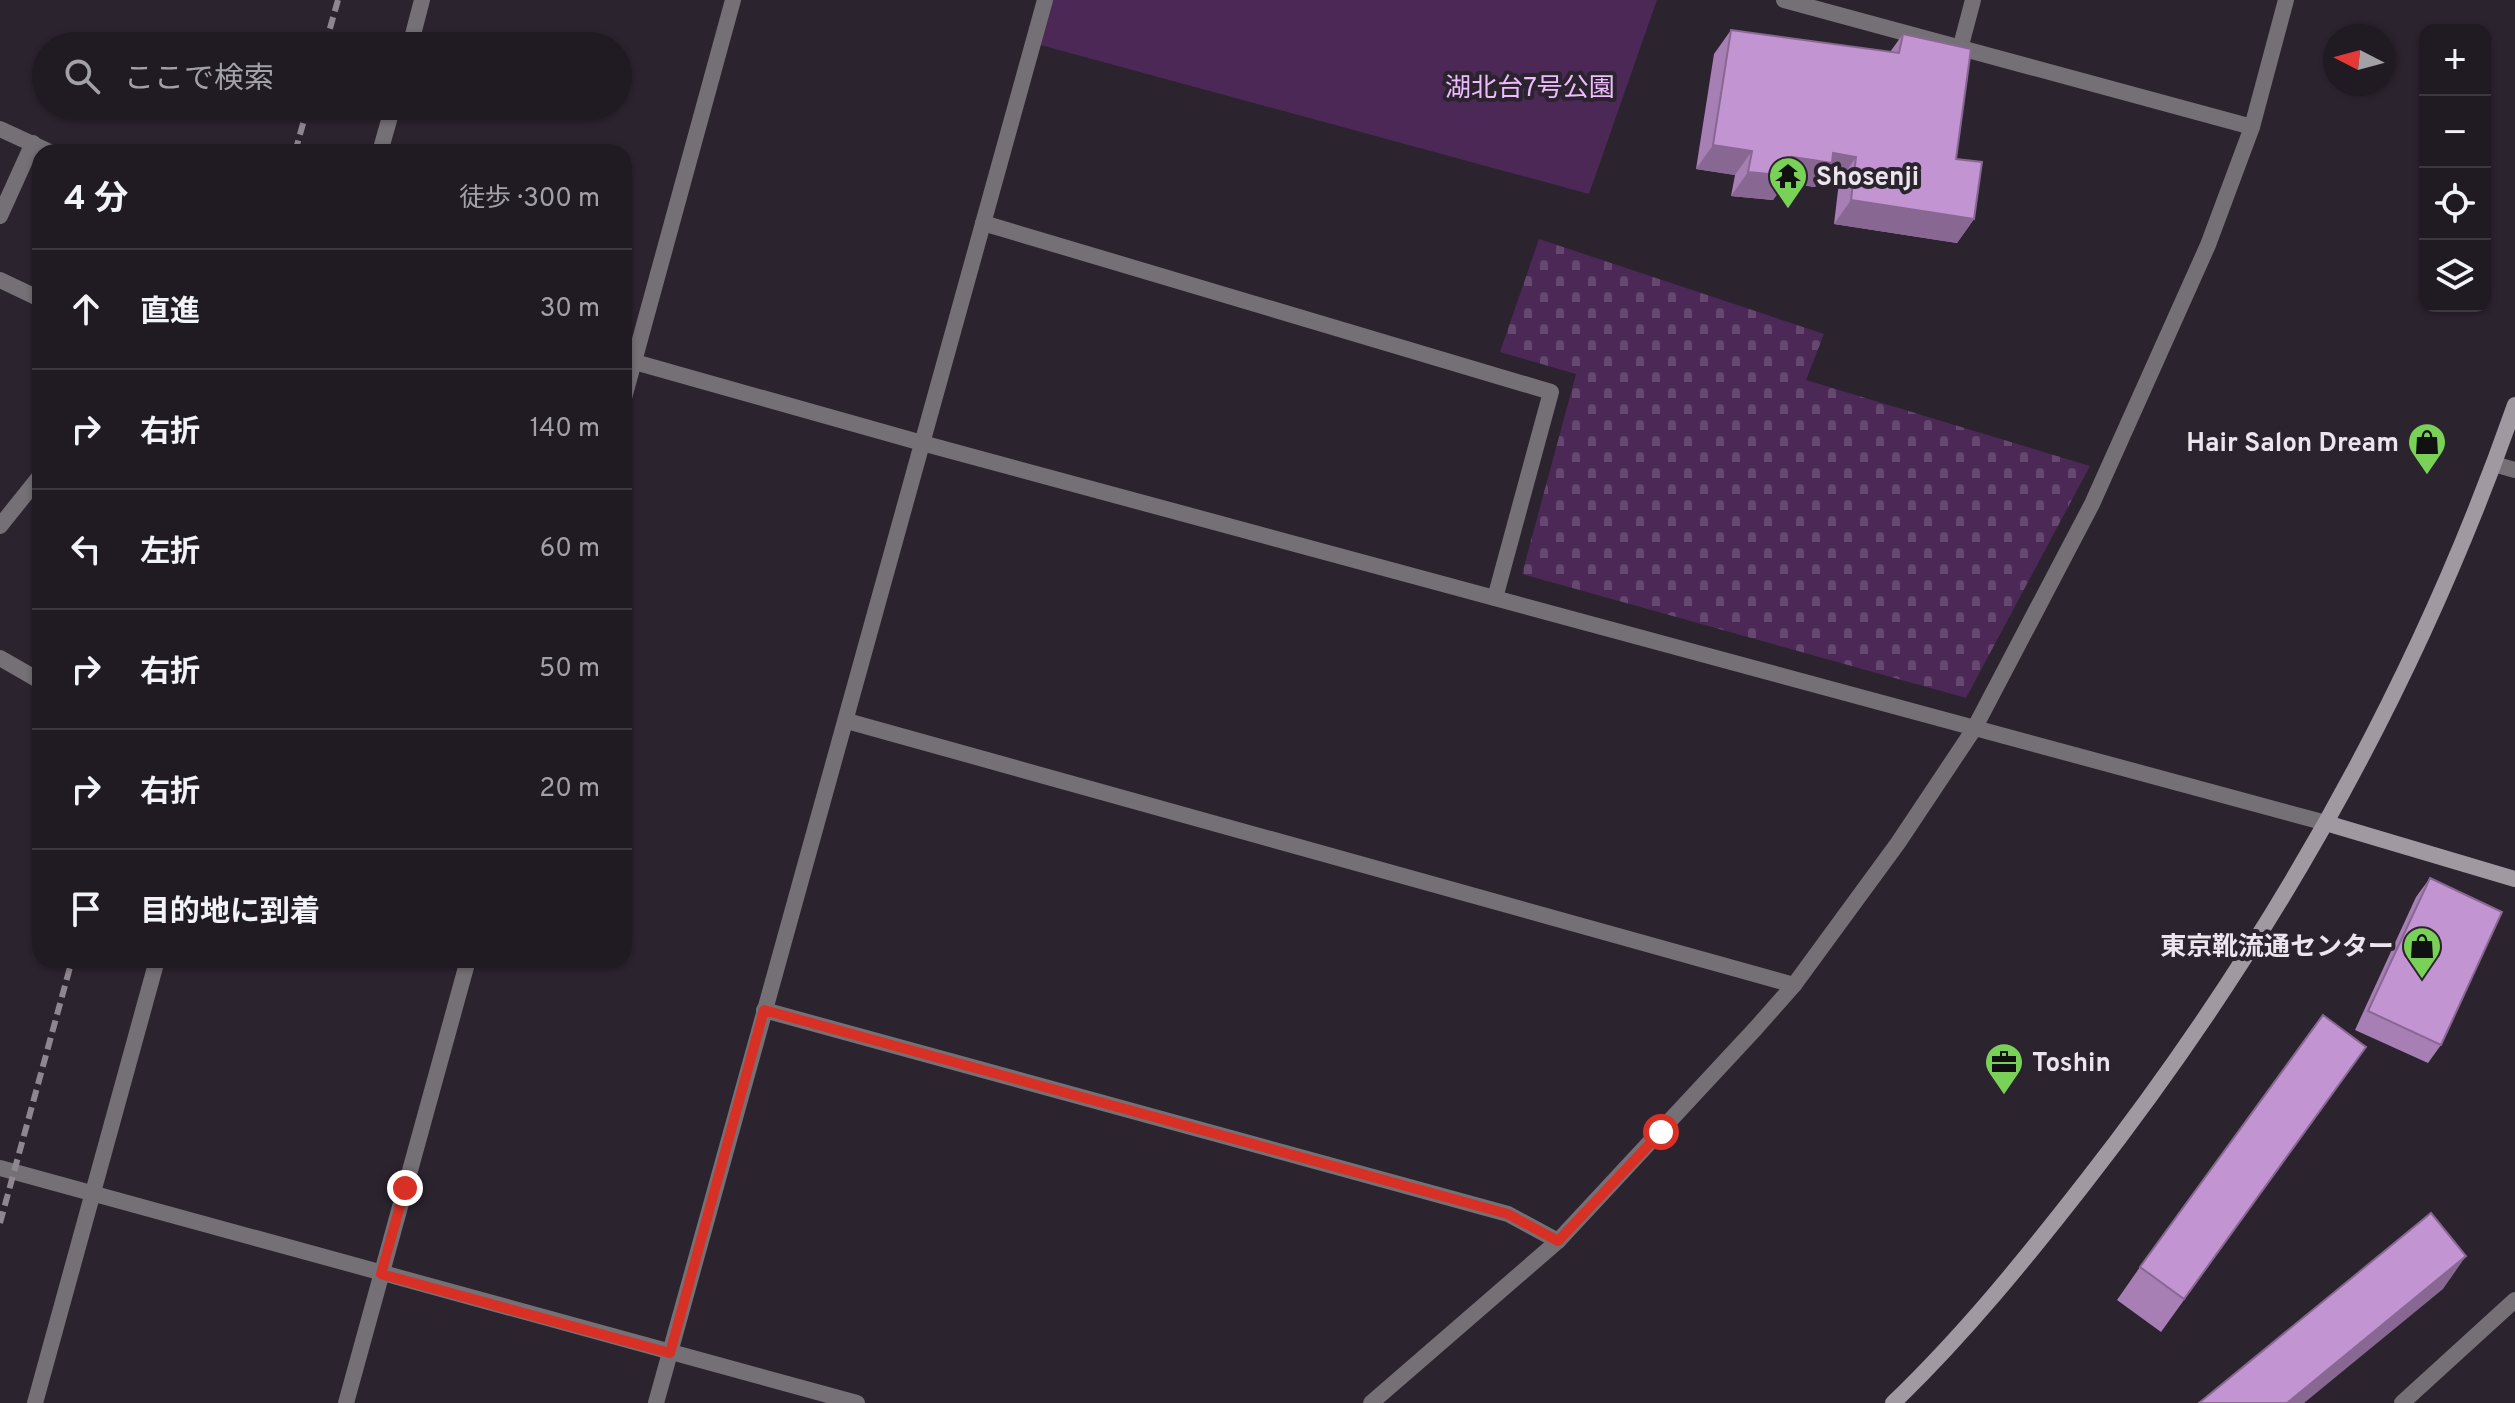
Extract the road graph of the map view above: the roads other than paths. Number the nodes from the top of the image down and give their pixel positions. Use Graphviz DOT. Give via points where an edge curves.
graph roads {
  1 [pos="422,0"];
  2 [pos="733,0"];
  3 [pos="1045,0"];
  4 [pos="1784,0"];
  5 [pos="1973,0"];
  6 [pos="2286,0"];
  7 [pos="414,32"];
  8 [pos="1960,49"];
  9 [pos="389,120"];
  10 [pos="2252,127"];
  11 [pos="0,129"];
  12 [pos="33,143"];
  13 [pos="382,144"];
  14 [pos="32,145"];
  15 [pos="0,216"];
  16 [pos="983,223"];
  17 [pos="0,280"];
  18 [pos="32,295"];
  19 [pos="632,350"];
  20 [pos="632,361"];
  21 [pos="2515,405"];
  22 [pos="922,443"];
  23 [pos="2494,464"];
  24 [pos="2515,470"];
  25 [pos="32,486"];
  26 [pos="0,526"];
  27 [pos="1495,598"];
  28 [pos="0,658"];
  29 [pos="32,676"];
  30 [pos="847,721"];
  31 [pos="1974,729"];
  32 [pos="2326,823"];
  33 [pos="2515,879"];
  34 [pos="155,968"];
  35 [pos="466,968"];
  36 [pos="1794,985"];
  37 [pos="764,1010"];
  38 [pos="0,1168"];
  39 [pos="93,1194"];
  40 [pos="1558,1241"];
  41 [pos="381,1274"];
  42 [pos="2515,1300"];
  43 [pos="670,1353"];
  44 [pos="35,1403"];
  45 [pos="346,1403"];
  46 [pos="656,1403"];
  47 [pos="857,1403"];
  48 [pos="1371,1403"];
  49 [pos="1893,1403"];
  50 [pos="2402,1403"];
  1 -- 7 [label="street"];
  2 -- 19 [label="street"];
  3 -- 16 [label="street"];
  4 -- 8 [label="street"];
  5 -- 8 [label="street"];
  6 -- 10 [label="street"];
  8 -- 10 [label="street"];
  9 -- 13 [label="street"];
  10 -- 31 [label="street" via="2208,245 2092,504"];
  11 -- 12 [label="street"];
  14 -- 15 [label="street"];
  16 -- 22 [label="street"];
  16 -- 27 [label="street" via="1551,392"];
  17 -- 18 [label="street"];
  20 -- 22 [label="street"];
  21 -- 23 [label="street"];
  22 -- 27 [label="street"];
  22 -- 30 [label="street"];
  23 -- 24 [label="street"];
  23 -- 32 [label="street" via="2393,700"];
  25 -- 26 [label="street"];
  27 -- 31 [label="street"];
  28 -- 29 [label="street"];
  30 -- 36 [label="street"];
  30 -- 37 [label="street"];
  31 -- 32 [label="street"];
  31 -- 36 [label="street"];
  32 -- 33 [label="street"];
  32 -- 49 [label="street" via="2225,992 2129,1127 2045,1234 1930,1368"];
  34 -- 39 [label="street"];
  35 -- 41 [label="street"];
  36 -- 40 [label="street"];
  37 -- 40 [label="street" via="1508,1214"];
  37 -- 43 [label="street"];
  38 -- 39 [label="street"];
  39 -- 41 [label="street"];
  39 -- 44 [label="street"];
  40 -- 48 [label="street"];
  41 -- 43 [label="street"];
  41 -- 45 [label="street"];
  42 -- 50 [label="street"];
  43 -- 46 [label="street"];
  43 -- 47 [label="street"];
}
